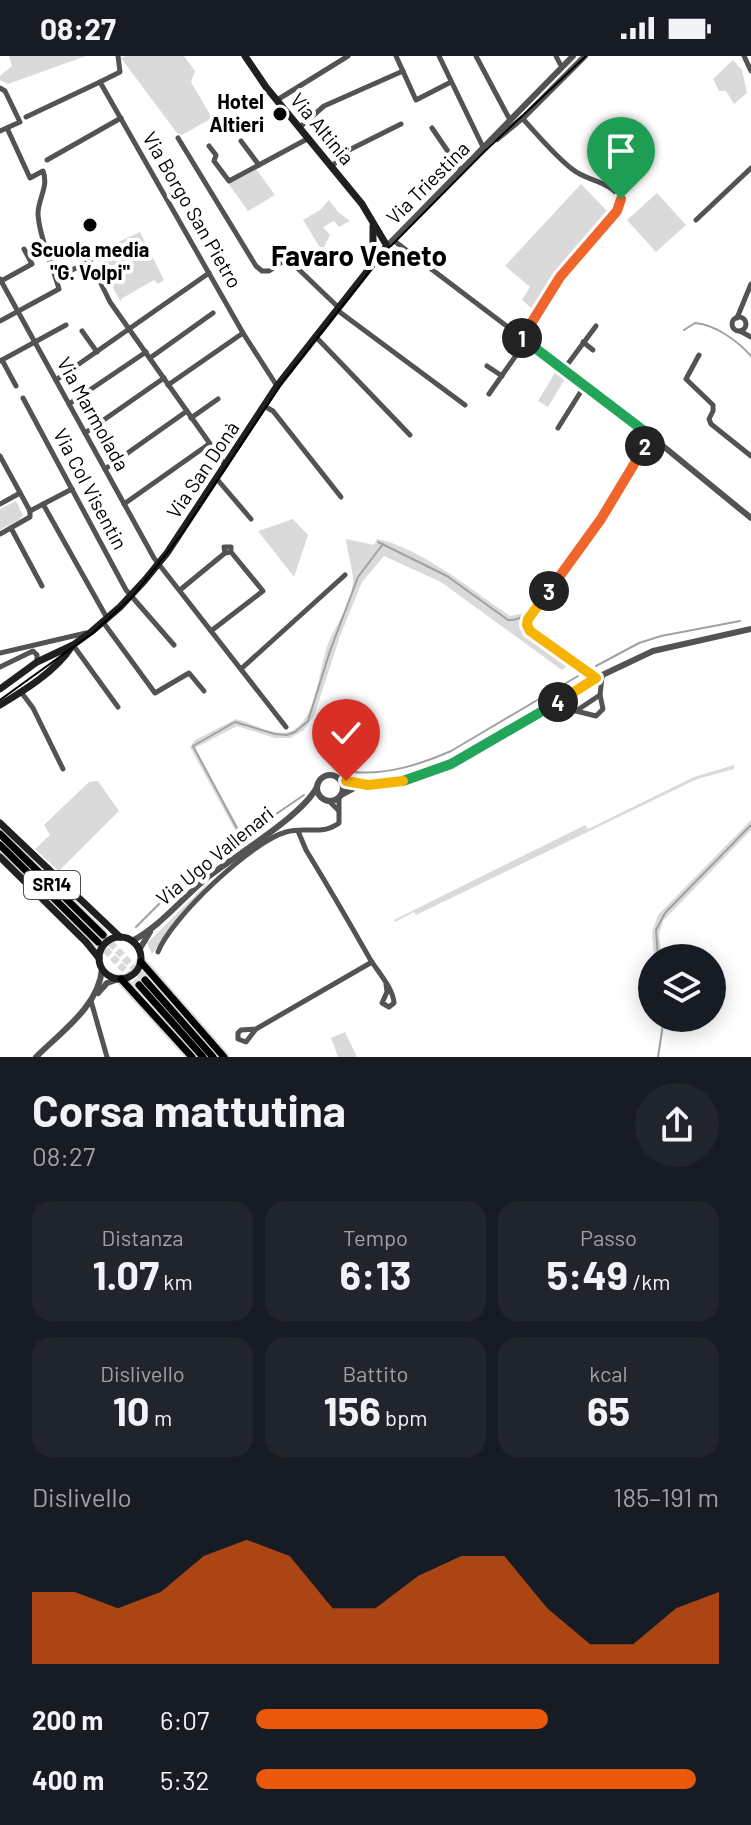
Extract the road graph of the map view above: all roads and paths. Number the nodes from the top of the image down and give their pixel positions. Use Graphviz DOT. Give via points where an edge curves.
graph roads {
  1 [pos="118,56"];
  2 [pos="245,56"];
  3 [pos="348,56"];
  4 [pos="396,56"];
  5 [pos="439,56"];
  6 [pos="476,56"];
  7 [pos="556,56"];
  8 [pos="573,56"];
  9 [pos="585,56"];
  10 [pos="744,56"];
  11 [pos="560,64"];
  12 [pos="403,71"];
  13 [pos="751,71"];
  14 [pos="100,82"];
  15 [pos="451,82"];
  16 [pos="0,88"];
  17 [pos="536,93"];
  18 [pos="277,100"];
  19 [pos="26,117"];
  20 [pos="121,118"];
  21 [pos="522,118"];
  22 [pos="510,120"];
  23 [pos="401,124"];
  24 [pos="300,127"];
  25 [pos="7,128"];
  26 [pos="432,128"];
  27 [pos="500,130"];
  28 [pos="0,131"];
  29 [pos="178,138"];
  30 [pos="309,138"];
  31 [pos="241,141"];
  32 [pos="209,146"];
  33 [pos="484,149"];
  34 [pos="47,160"];
  35 [pos="259,165"];
  36 [pos="332,166"];
  37 [pos="751,168"];
  38 [pos="462,172"];
  39 [pos="696,220"];
  40 [pos="372,224"];
  41 [pos="373,235"];
  42 [pos="388,245"];
  43 [pos="24,249"];
  44 [pos="373,263"];
  45 [pos="209,273"];
  46 [pos="56,278"];
  47 [pos="0,280"];
  48 [pos="751,284"];
  49 [pos="337,308"];
  50 [pos="742,309"];
  51 [pos="18,311"];
  52 [pos="213,313"];
  53 [pos="737,318"];
  54 [pos="0,321"];
  55 [pos="745,322"];
  56 [pos="66,325"];
  57 [pos="596,326"];
  58 [pos="130,329"];
  59 [pos="82,331"];
  60 [pos="739,331"];
  61 [pos="243,333"];
  62 [pos="315,336"];
  63 [pos="751,337"];
  64 [pos="524,339"];
  65 [pos="35,342"];
  66 [pos="583,342"];
  67 [pos="593,350"];
  68 [pos="97,352"];
  69 [pos="148,355"];
  70 [pos="699,355"];
  71 [pos="1,361"];
  72 [pos="487,366"];
  73 [pos="564,369"];
  74 [pos="502,376"];
  75 [pos="164,378"];
  76 [pos="56,380"];
  77 [pos="168,385"];
  78 [pos="585,385"];
  79 [pos="16,386"];
  80 [pos="277,386"];
  81 [pos="489,394"];
  82 [pos="23,398"];
  83 [pos="218,399"];
  84 [pos="69,404"];
  85 [pos="465,405"];
  86 [pos="264,406"];
  87 [pos="187,411"];
  88 [pos="191,418"];
  89 [pos="558,428"];
  90 [pos="85,433"];
  91 [pos="410,435"];
  92 [pos="652,437"];
  93 [pos="209,444"];
  94 [pos="0,456"];
  95 [pos="751,456"];
  96 [pos="225,465"];
  97 [pos="105,469"];
  98 [pos="216,478"];
  99 [pos="72,489"];
  100 [pos="20,493"];
  101 [pos="341,497"];
  102 [pos="0,504"];
  103 [pos="43,504"];
  104 [pos="124,504"];
  105 [pos="30,511"];
  106 [pos="751,518"];
  107 [pos="251,519"];
  108 [pos="11,528"];
  109 [pos="0,534"];
  110 [pos="159,563"];
  111 [pos="345,575"];
  112 [pos="42,586"];
  113 [pos="180,590"];
  114 [pos="131,595"];
  115 [pos="105,620"];
  116 [pos="751,629"];
  117 [pos="211,631"];
  118 [pos="91,632"];
  119 [pos="53,642"];
  120 [pos="73,645"];
  121 [pos="174,645"];
  122 [pos="61,649"];
  123 [pos="0,653"];
  124 [pos="65,657"];
  125 [pos="37,662"];
  126 [pos="0,667"];
  127 [pos="241,669"];
  128 [pos="599,678"];
  129 [pos="0,689"];
  130 [pos="204,691"];
  131 [pos="21,692"];
  132 [pos="600,695"];
  133 [pos="0,705"];
  134 [pos="118,707"];
  135 [pos="548,708"];
  136 [pos="576,711"];
  137 [pos="286,727"];
  138 [pos="63,769"];
  139 [pos="340,780"];
  140 [pos="368,785"];
  141 [pos="317,787"];
  142 [pos="340,797"];
  143 [pos="327,801"];
  144 [pos="300,809"];
  145 [pos="341,814"];
  146 [pos="0,823"];
  147 [pos="298,831"];
  148 [pos="0,834"];
  149 [pos="0,845"];
  150 [pos="0,857"];
  151 [pos="151,929"];
  152 [pos="120,937"];
  153 [pos="132,941"];
  154 [pos="139,950"];
  155 [pos="158,952"];
  156 [pos="99,958"];
  157 [pos="141,962"];
  158 [pos="372,962"];
  159 [pos="102,969"];
  160 [pos="120,979"];
  161 [pos="386,984"];
  162 [pos="92,1000"];
  163 [pos="256,1029"];
  164 [pos="36,1057"];
  165 [pos="107,1057"];
  166 [pos="192,1057"];
  167 [pos="203,1057"];
  168 [pos="213,1057"];
  169 [pos="224,1057"];
  1 -- 14 [label="street" via="120,72"];
  2 -- 18 [label="main road, Via Altinia"];
  3 -- 18 [label="street"];
  4 -- 12 [label="street"];
  5 -- 15 [label="street"];
  6 -- 22 [label="street"];
  7 -- 11 [label="street"];
  8 -- 17 [label="street, Via Triestina"];
  9 -- 21 [label="street, Via Triestina"];
  10 -- 13 [label="street"];
  12 -- 15 [label="street" via="416,100"];
  12 -- 24 [label="street" via="324,106"];
  14 -- 19 [label="street"];
  14 -- 20 [label="street, Via Borgo San Pietro"];
  15 -- 33 [label="street"];
  16 -- 25 [label="street" via="20,122"];
  17 -- 21 [label="street, Via Triestina"];
  17 -- 22 [label="street, Via Triestina"];
  18 -- 24 [label="main road, Via Altinia"];
  20 -- 34 [label="street"];
  20 -- 45 [label="street, Via Borgo San Pietro"];
  21 -- 27 [label="street, Via Triestina"];
  21 -- 33 [label="street, Via Triestina"];
  21 -- 64 [label="street" via="570,168 615,190 621,199 617,211 544,300"];
  22 -- 27 [label="street, Via Triestina"];
  23 -- 36 [label="street" via="351,149"];
  24 -- 30 [label="main road, Via Altinia"];
  25 -- 28 [label="street"];
  25 -- 46 [label="street" via="30,178 45,174 38,218"];
  26 -- 38 [label="street"];
  27 -- 33 [label="street, Via Triestina"];
  29 -- 49 [label="street" via="256,266 269,271 291,262"];
  30 -- 35 [label="street"];
  30 -- 36 [label="main road, Via Altinia"];
  31 -- 35 [label="street"];
  32 -- 35 [label="street" via="229,181"];
  33 -- 38 [label="street, Via Triestina"];
  36 -- 40 [label="main road, Via Altinia"];
  37 -- 39 [label="street"];
  38 -- 42 [label="street, Via Triestina"];
  40 -- 41 [label="main road"];
  40 -- 42 [label="main road, Via Altinia"];
  41 -- 42 [label="main road" via="377,244"];
  41 -- 44 [label="main road"];
  42 -- 44 [label="main road, Via San Donà"];
  42 -- 64 [label="street"];
  43 -- 47 [label="street" via="32,264"];
  44 -- 49 [label="main road, Via San Donà"];
  45 -- 58 [label="street"];
  45 -- 61 [label="street, Via Borgo San Pietro"];
  46 -- 51 [label="street" via="59,289"];
  46 -- 58 [label="street" via="90,261"];
  47 -- 51 [label="street, Via Marmolada"];
  48 -- 50 [label="street"];
  49 -- 62 [label="main road, Via San Donà"];
  49 -- 85 [label="street"];
  50 -- 53 [label="street"];
  50 -- 55 [label="street"];
  51 -- 54 [label="street"];
  51 -- 65 [label="street, Via Marmolada"];
  52 -- 69 [label="street"];
  53 -- 55 [label="street"];
  53 -- 60 [label="street" via="732,324"];
  55 -- 60 [label="street"];
  55 -- 63 [label="street"];
  56 -- 65 [label="street"];
  57 -- 66 [label="street"];
  58 -- 68 [label="street"];
  58 -- 69 [label="street"];
  59 -- 68 [label="street"];
  60 -- 63 [label="street"];
  61 -- 77 [label="street"];
  61 -- 80 [label="street, Via Borgo San Pietro"];
  62 -- 80 [label="main road, Via San Donà"];
  62 -- 91 [label="street"];
  64 -- 73 [label="street"];
  64 -- 74 [label="street"];
  65 -- 71 [label="street"];
  65 -- 76 [label="street, Via Marmolada"];
  66 -- 67 [label="street"];
  66 -- 73 [label="street"];
  68 -- 76 [label="street"];
  69 -- 75 [label="street"];
  69 -- 84 [label="street"];
  70 -- 95 [label="street" via="686,379 713,405 711,424"];
  71 -- 79 [label="street"];
  72 -- 74 [label="street"];
  73 -- 78 [label="street"];
  74 -- 81 [label="street"];
  75 -- 77 [label="street"];
  75 -- 90 [label="street"];
  76 -- 84 [label="street, Via Marmolada"];
  77 -- 87 [label="street"];
  78 -- 89 [label="street"];
  78 -- 92 [label="street"];
  80 -- 86 [label="main road, Via San Donà"];
  82 -- 99 [label="street, Via Col Visentin"];
  83 -- 88 [label="street"];
  84 -- 90 [label="street, Via Marmolada"];
  86 -- 96 [label="main road, Via San Donà"];
  86 -- 101 [label="street"];
  87 -- 88 [label="street"];
  87 -- 97 [label="street"];
  88 -- 93 [label="street"];
  90 -- 97 [label="street, Via Marmolada"];
  92 -- 106 [label="street"];
  92 -- 128 [label="street" via="527,625"];
  93 -- 96 [label="street"];
  93 -- 104 [label="street"];
  94 -- 100 [label="street"];
  96 -- 98 [label="main road, Via San Donà"];
  97 -- 104 [label="street, Via Marmolada"];
  98 -- 107 [label="street"];
  98 -- 110 [label="main road, Via San Donà"];
  99 -- 103 [label="street"];
  99 -- 114 [label="street, Via Col Visentin"];
  100 -- 102 [label="street"];
  100 -- 105 [label="street"];
  103 -- 105 [label="street"];
  103 -- 115 [label="street"];
  104 -- 110 [label="street, Via Marmolada"];
  105 -- 108 [label="street" via="30,517"];
  108 -- 109 [label="street"];
  108 -- 112 [label="street"];
  110 -- 113 [label="street, Via Marmolada"];
  110 -- 114 [label="main road, Via San Donà"];
  111 -- 127 [label="street"];
  113 -- 117 [label="street, Via Marmolada"];
  113 -- 117 [label="street" via="228,552 263,591"];
  114 -- 115 [label="main road, Via San Donà"];
  114 -- 121 [label="street, Via Col Visentin"];
  115 -- 118 [label="main road, Via San Donà"];
  115 -- 130 [label="street" via="155,693 189,673"];
  116 -- 128 [label="street, Via Ugo Vallenari" via="653,651"];
  117 -- 127 [label="street, Via Marmolada"];
  118 -- 119 [label="street"];
  118 -- 120 [label="main road, Via San Donà"];
  119 -- 122 [label="street"];
  119 -- 123 [label="street"];
  120 -- 122 [label="main road, Via San Donà"];
  120 -- 124 [label="main road, Via San Donà"];
  120 -- 134 [label="street"];
  122 -- 124 [label="street"];
  122 -- 125 [label="main road, Via San Donà"];
  124 -- 131 [label="main road, Via San Donà"];
  125 -- 126 [label="street" via="33,651"];
  125 -- 129 [label="main road, Via San Donà"];
  127 -- 137 [label="street, Via Marmolada"];
  128 -- 132 [label="street"];
  128 -- 135 [label="street, Via Ugo Vallenari"];
  131 -- 133 [label="main road, Via San Donà"];
  131 -- 138 [label="street"];
  132 -- 136 [label="street"];
  132 -- 136 [label="street" via="603,705 596,716"];
  135 -- 136 [label="street"];
  135 -- 140 [label="street, Via Ugo Vallenari" via="444,767"];
  139 -- 140 [label="street, Via Ugo Vallenari"];
  139 -- 141 [label="street, Via Ugo Vallenari" via="327,775"];
  139 -- 142 [label="street"];
  140 -- 142 [label="street, Via Ugo Vallenari"];
  141 -- 143 [label="street"];
  141 -- 144 [label="street, Via Ugo Vallenari"];
  142 -- 143 [label="street, Via Ugo Vallenari"];
  142 -- 145 [label="street"];
  143 -- 144 [label="street, Via Ugo Vallenari"];
  143 -- 145 [label="street"];
  144 -- 151 [label="street, Via Ugo Vallenari" via="205,879"];
  145 -- 147 [label="street, Via Ugo Vallenari" via="339,823 329,829"];
  146 -- 152 [label="main road"];
  147 -- 155 [label="street, Via Ugo Vallenari" via="279,834 205,890"];
  147 -- 158 [label="street"];
  148 -- 149 [label="main road, SR14" via="100,939"];
  150 -- 156 [label="main road"];
  151 -- 153 [label="street, Via Ugo Vallenari"];
  151 -- 154 [label="street, Via Ugo Vallenari"];
  152 -- 153 [label="main road"];
  152 -- 156 [label="main road" via="108,942"];
  153 -- 154 [label="main road"];
  154 -- 157 [label="main road"];
  156 -- 159 [label="main road"];
  157 -- 160 [label="main road" via="134,974"];
  157 -- 169 [label="main road"];
  158 -- 161 [label="street"];
  158 -- 163 [label="street"];
  159 -- 160 [label="main road"];
  159 -- 162 [label="street"];
  160 -- 162 [label="street" via="104,985"];
  160 -- 166 [label="main road"];
  162 -- 164 [label="street"];
  162 -- 165 [label="street"];
  167 -- 168 [label="main road" via="142,983"];
}
